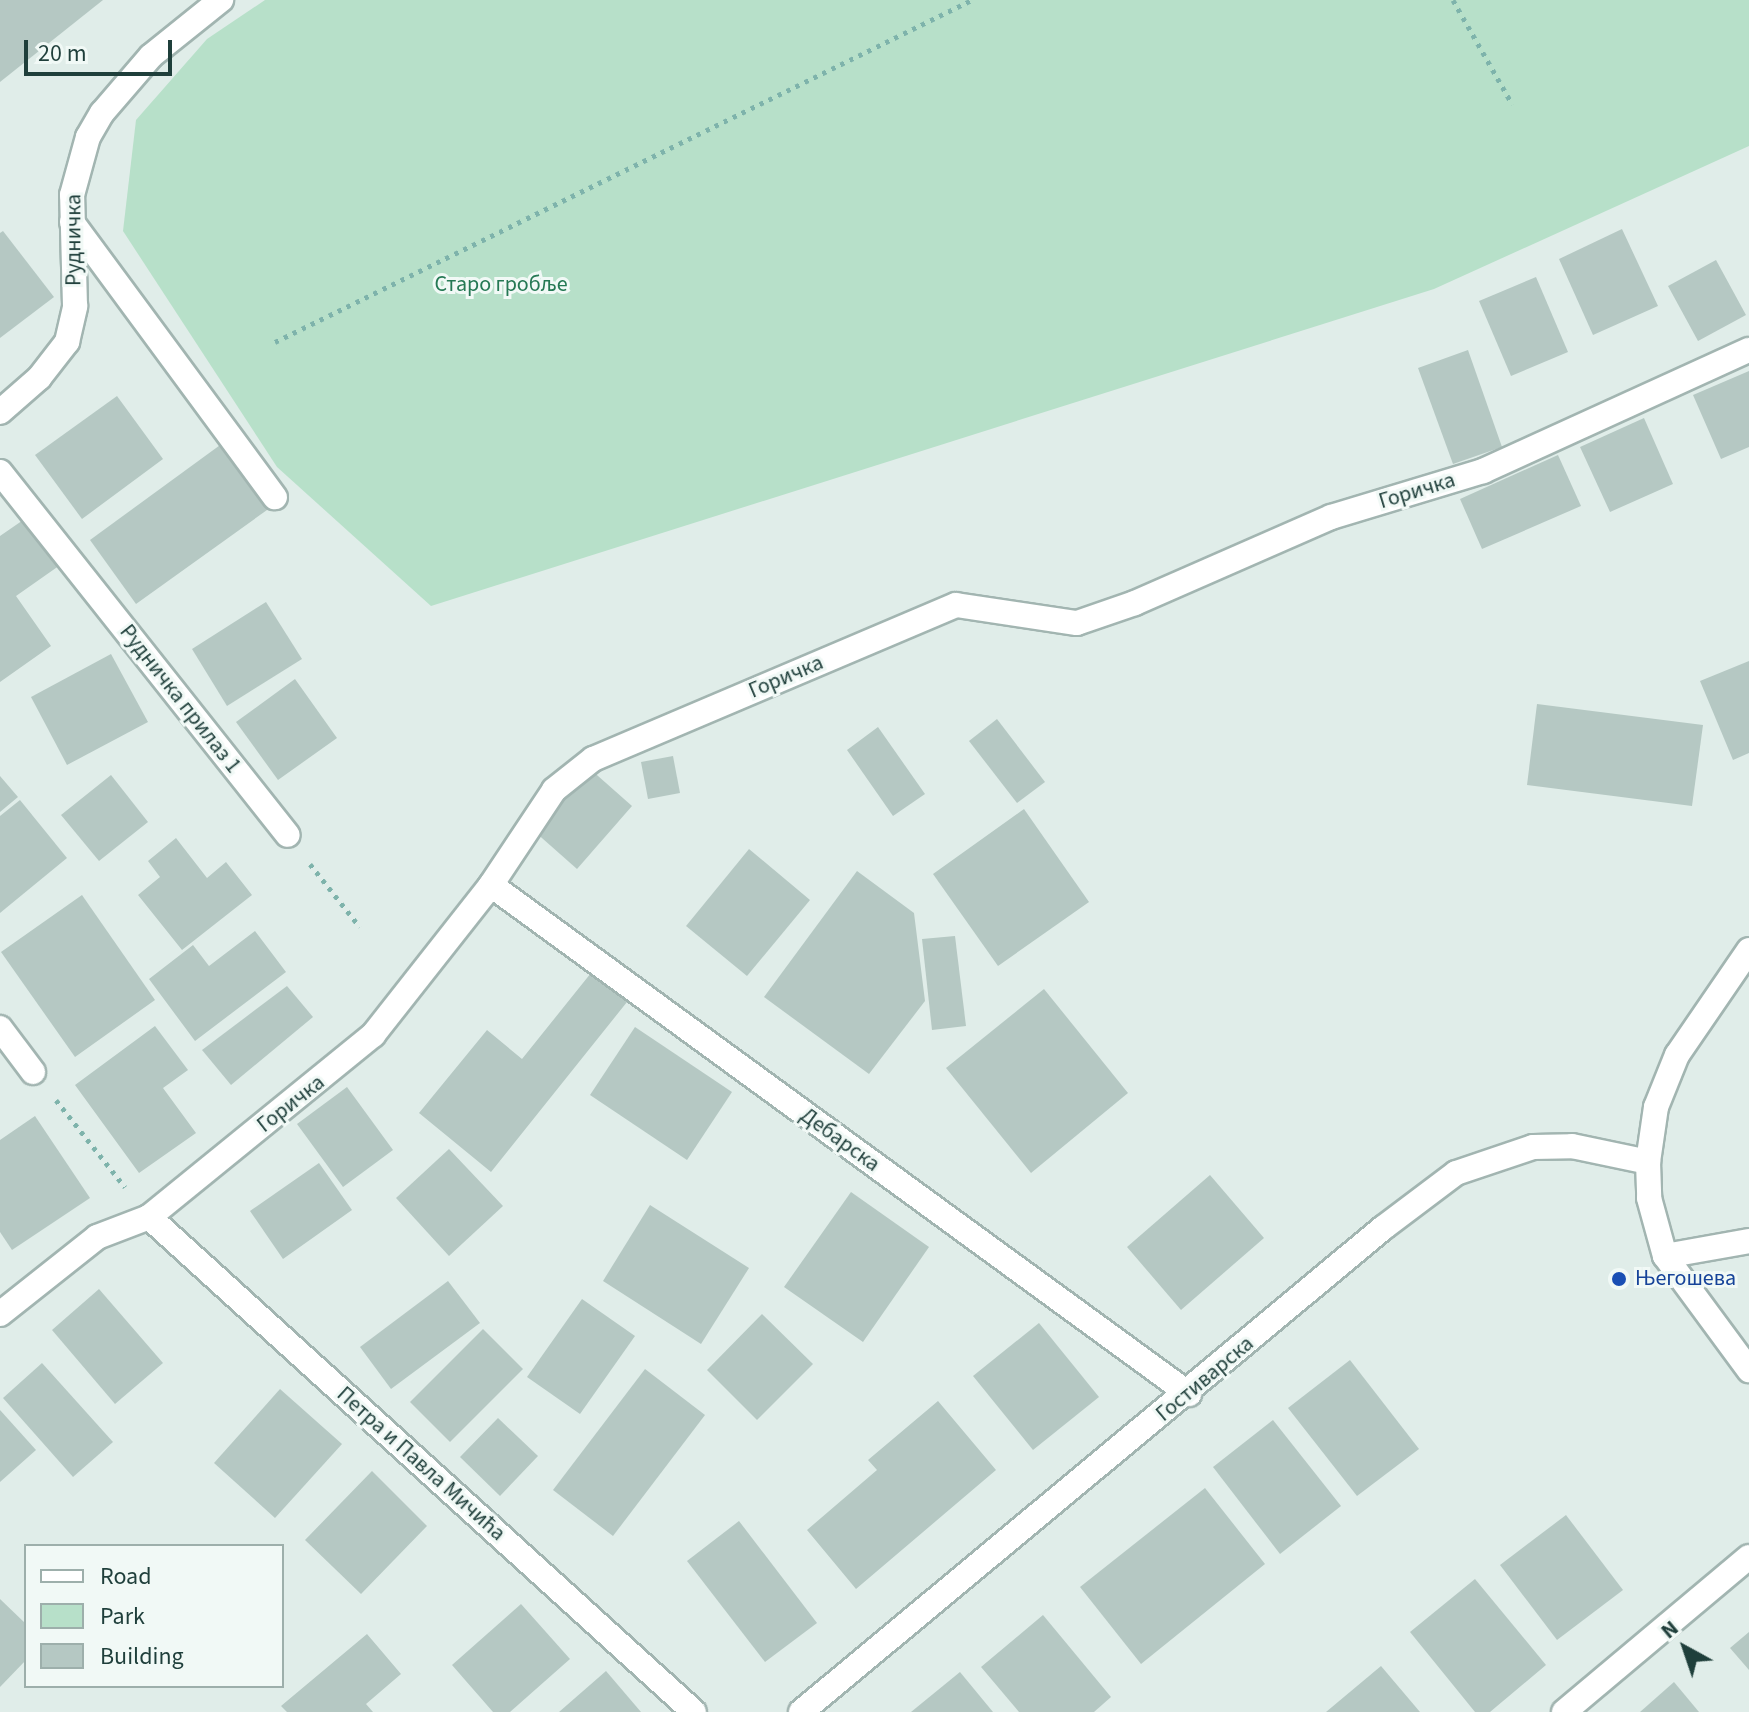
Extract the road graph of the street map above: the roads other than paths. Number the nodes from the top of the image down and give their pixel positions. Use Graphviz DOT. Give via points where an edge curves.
graph roads {
  1 [pos="221,0"];
  2 [pos="72,222"];
  3 [pos="1749,350"];
  4 [pos="0,412"];
  5 [pos="0,472"];
  6 [pos="275,497"];
  7 [pos="288,835"];
  8 [pos="491,885"];
  9 [pos="1749,950"];
  10 [pos="0,1028"];
  11 [pos="33,1072"];
  12 [pos="1648,1162"];
  13 [pos="149,1217"];
  14 [pos="1749,1241"];
  15 [pos="1665,1256"];
  16 [pos="0,1314"];
  17 [pos="1749,1370"];
  18 [pos="1189,1394"];
  19 [pos="1749,1557"];
  20 [pos="694,1712"];
  21 [pos="801,1712"];
  22 [pos="1564,1712"];
  1 -- 2 [label="street, Рудничка" via="151,56 102,113 78,164"];
  2 -- 4 [label="street, Рудничка" via="75,306 67,342 39,378"];
  2 -- 6 [label="street"];
  3 -- 8 [label="street, Горичка" via="1483,471 1331,517 1077,623 956,605 941,611 580,767 554,790"];
  5 -- 7 [label="street, Рудничка прилаз 1"];
  8 -- 13 [label="street, Горичка" via="373,1035"];
  8 -- 18 [label="street, Дебарска"];
  9 -- 12 [label="street" via="1677,1055 1656,1107"];
  10 -- 11 [label="street"];
  12 -- 15 [label="street" via="1649,1198"];
  12 -- 18 [label="street, Гостиварска" via="1572,1146 1533,1147 1456,1173 1383,1228"];
  13 -- 16 [label="street, Горичка" via="97,1237"];
  13 -- 20 [label="street, Петра и Павла Мичића"];
  14 -- 15 [label="street"];
  15 -- 17 [label="street"];
  18 -- 21 [label="street, Гостиварска"];
  19 -- 22 [label="street"];
}
